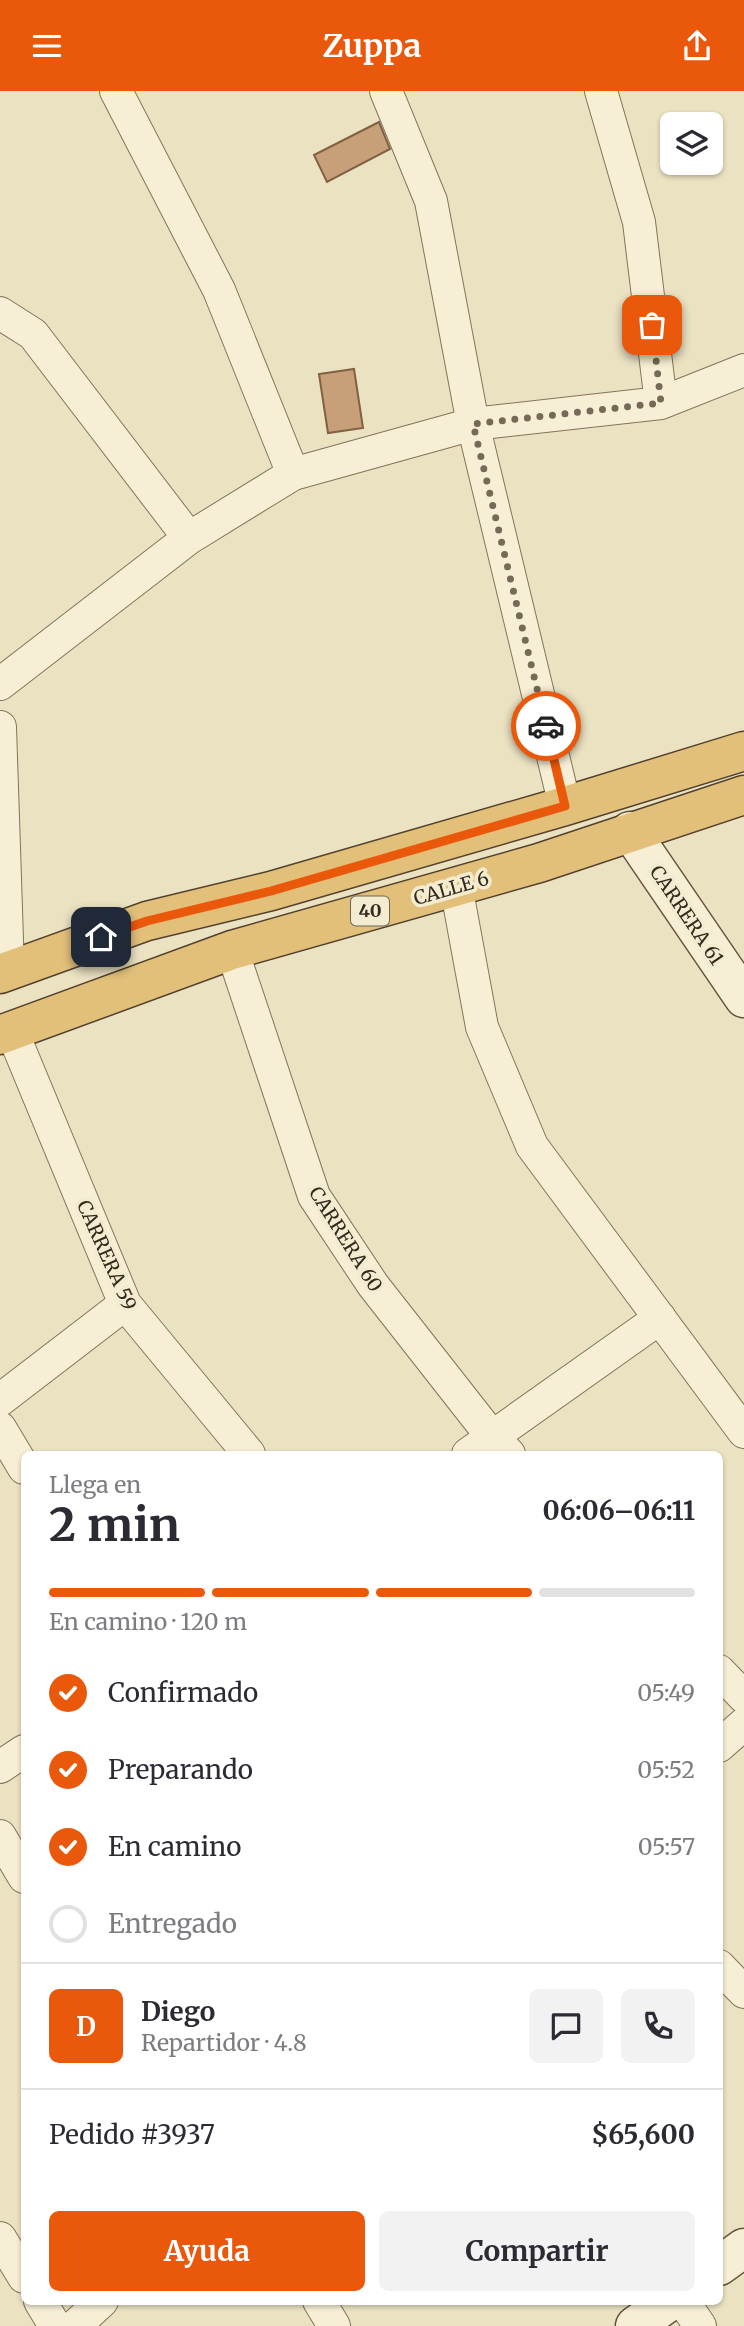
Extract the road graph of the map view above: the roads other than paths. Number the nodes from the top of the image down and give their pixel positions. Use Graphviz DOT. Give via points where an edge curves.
graph roads {
  1 [pos="116,91"];
  2 [pos="386,91"];
  3 [pos="601,91"];
  4 [pos="0,313"];
  5 [pos="744,370"];
  6 [pos="661,403"];
  7 [pos="473,424"];
  8 [pos="293,474"];
  9 [pos="188,538"];
  10 [pos="0,684"];
  11 [pos="0,727"];
  12 [pos="744,751"];
  13 [pos="744,795"];
  14 [pos="565,806"];
  15 [pos="630,831"];
  16 [pos="456,886"];
  17 [pos="232,950"];
  18 [pos="4,972"];
  19 [pos="744,998"];
  20 [pos="6,1032"];
  21 [pos="125,1304"];
  22 [pos="660,1318"];
  23 [pos="0,1400"];
  24 [pos="0,1428"];
  25 [pos="744,1432"];
  26 [pos="490,1449"];
  27 [pos="247,1451"];
  28 [pos="21,1463"];
  29 [pos="723,1675"];
  30 [pos="744,1697"];
  31 [pos="744,1724"];
  32 [pos="723,1743"];
  33 [pos="21,1753"];
  34 [pos="0,1767"];
  35 [pos="0,1836"];
  36 [pos="21,1872"];
  37 [pos="723,1970"];
  38 [pos="744,1992"];
  39 [pos="0,2238"];
  40 [pos="744,2248"];
  41 [pos="723,2263"];
  42 [pos="21,2272"];
  43 [pos="42,2305"];
  44 [pos="98,2305"];
  45 [pos="321,2305"];
  46 [pos="664,2305"];
  47 [pos="686,2305"];
  48 [pos="55,2326"];
  49 [pos="75,2326"];
  50 [pos="334,2326"];
  51 [pos="635,2326"];
  52 [pos="700,2326"];
  1 -- 8 [label="street" via="219,290"];
  2 -- 7 [label="street" via="431,201"];
  3 -- 6 [label="street" via="639,222"];
  4 -- 9 [label="street" via="33,334"];
  5 -- 6 [label="street"];
  6 -- 7 [label="street"];
  7 -- 8 [label="street"];
  7 -- 14 [label="street"];
  8 -- 9 [label="street"];
  9 -- 10 [label="street"];
  11 -- 18 [label="street"];
  12 -- 14 [label="highway, 40"];
  13 -- 15 [label="highway, CALLE 6 / 40"];
  14 -- 18 [label="highway, 40" via="271,891 147,921"];
  15 -- 16 [label="highway, CALLE 6 / 40"];
  15 -- 19 [label="main road, CARRERA 61"];
  16 -- 17 [label="highway, CALLE 6 / 40"];
  16 -- 22 [label="street" via="482,1027 532,1146"];
  17 -- 20 [label="highway, CALLE 6 / 40"];
  17 -- 26 [label="street, CARRERA 60" via="314,1196"];
  20 -- 21 [label="street, CARRERA 59"];
  21 -- 23 [label="street"];
  21 -- 27 [label="street, CARRERA 59"];
  22 -- 25 [label="street"];
  22 -- 26 [label="street"];
  24 -- 28 [label="street"];
  29 -- 30 [label="street"];
  31 -- 32 [label="street"];
  33 -- 34 [label="street"];
  35 -- 36 [label="street"];
  37 -- 38 [label="street"];
  39 -- 42 [label="street"];
  40 -- 41 [label="main road"];
  43 -- 48 [label="street"];
  44 -- 49 [label="street"];
  45 -- 50 [label="street"];
  46 -- 51 [label="main road"];
  47 -- 52 [label="street"];
}
